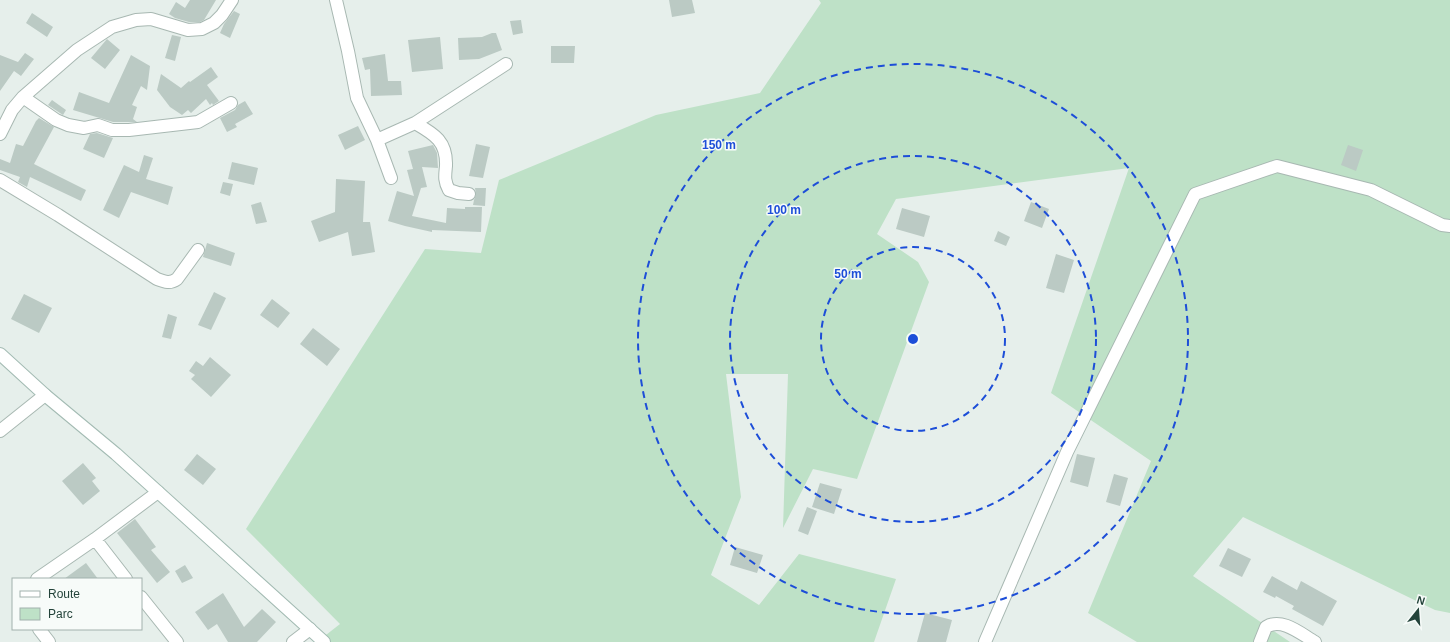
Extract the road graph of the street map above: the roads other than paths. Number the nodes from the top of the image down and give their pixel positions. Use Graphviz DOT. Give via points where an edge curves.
graph roads {
  1 [pos="232,0"];
  2 [pos="336,0"];
  3 [pos="506,64"];
  4 [pos="23,97"];
  5 [pos="230,103"];
  6 [pos="415,123"];
  7 [pos="0,134"];
  8 [pos="377,140"];
  9 [pos="391,178"];
  10 [pos="0,180"];
  11 [pos="470,194"];
  12 [pos="1450,226"];
  13 [pos="198,250"];
  14 [pos="0,354"];
  15 [pos="45,395"];
  16 [pos="0,432"];
  17 [pos="158,492"];
  18 [pos="95,539"];
  19 [pos="39,578"];
  20 [pos="125,578"];
  21 [pos="142,598"];
  22 [pos="310,629"];
  23 [pos="40,630"];
  24 [pos="49,642"];
  25 [pos="177,642"];
  26 [pos="293,642"];
  27 [pos="324,642"];
  28 [pos="985,642"];
  29 [pos="1260,642"];
  30 [pos="1315,642"];
  1 -- 4 [label="street" via="214,24 202,29 188,30 151,19 136,20 112,27 77,50"];
  2 -- 8 [label="street" via="357,98"];
  3 -- 6 [label="street"];
  4 -- 5 [label="street" via="56,120 68,125 84,128 98,125 112,130 198,122"];
  4 -- 7 [label="street" via="12,110"];
  6 -- 8 [label="street"];
  6 -- 11 [label="street" via="440,141 446,158 445,182 449,190"];
  8 -- 9 [label="street"];
  10 -- 13 [label="street" via="157,279 173,282"];
  12 -- 28 [label="street" via="1442,225 1371,190 1278,166 1195,194 1067,452"];
  14 -- 15 [label="street"];
  15 -- 16 [label="street"];
  15 -- 17 [label="street"];
  17 -- 18 [label="street"];
  17 -- 22 [label="street"];
  18 -- 19 [label="street"];
  18 -- 20 [label="street"];
  21 -- 25 [label="street"];
  22 -- 26 [label="street"];
  22 -- 27 [label="street"];
  23 -- 24 [label="street"];
  29 -- 30 [label="street" via="1266,627 1276,623 1284,624"];
}
